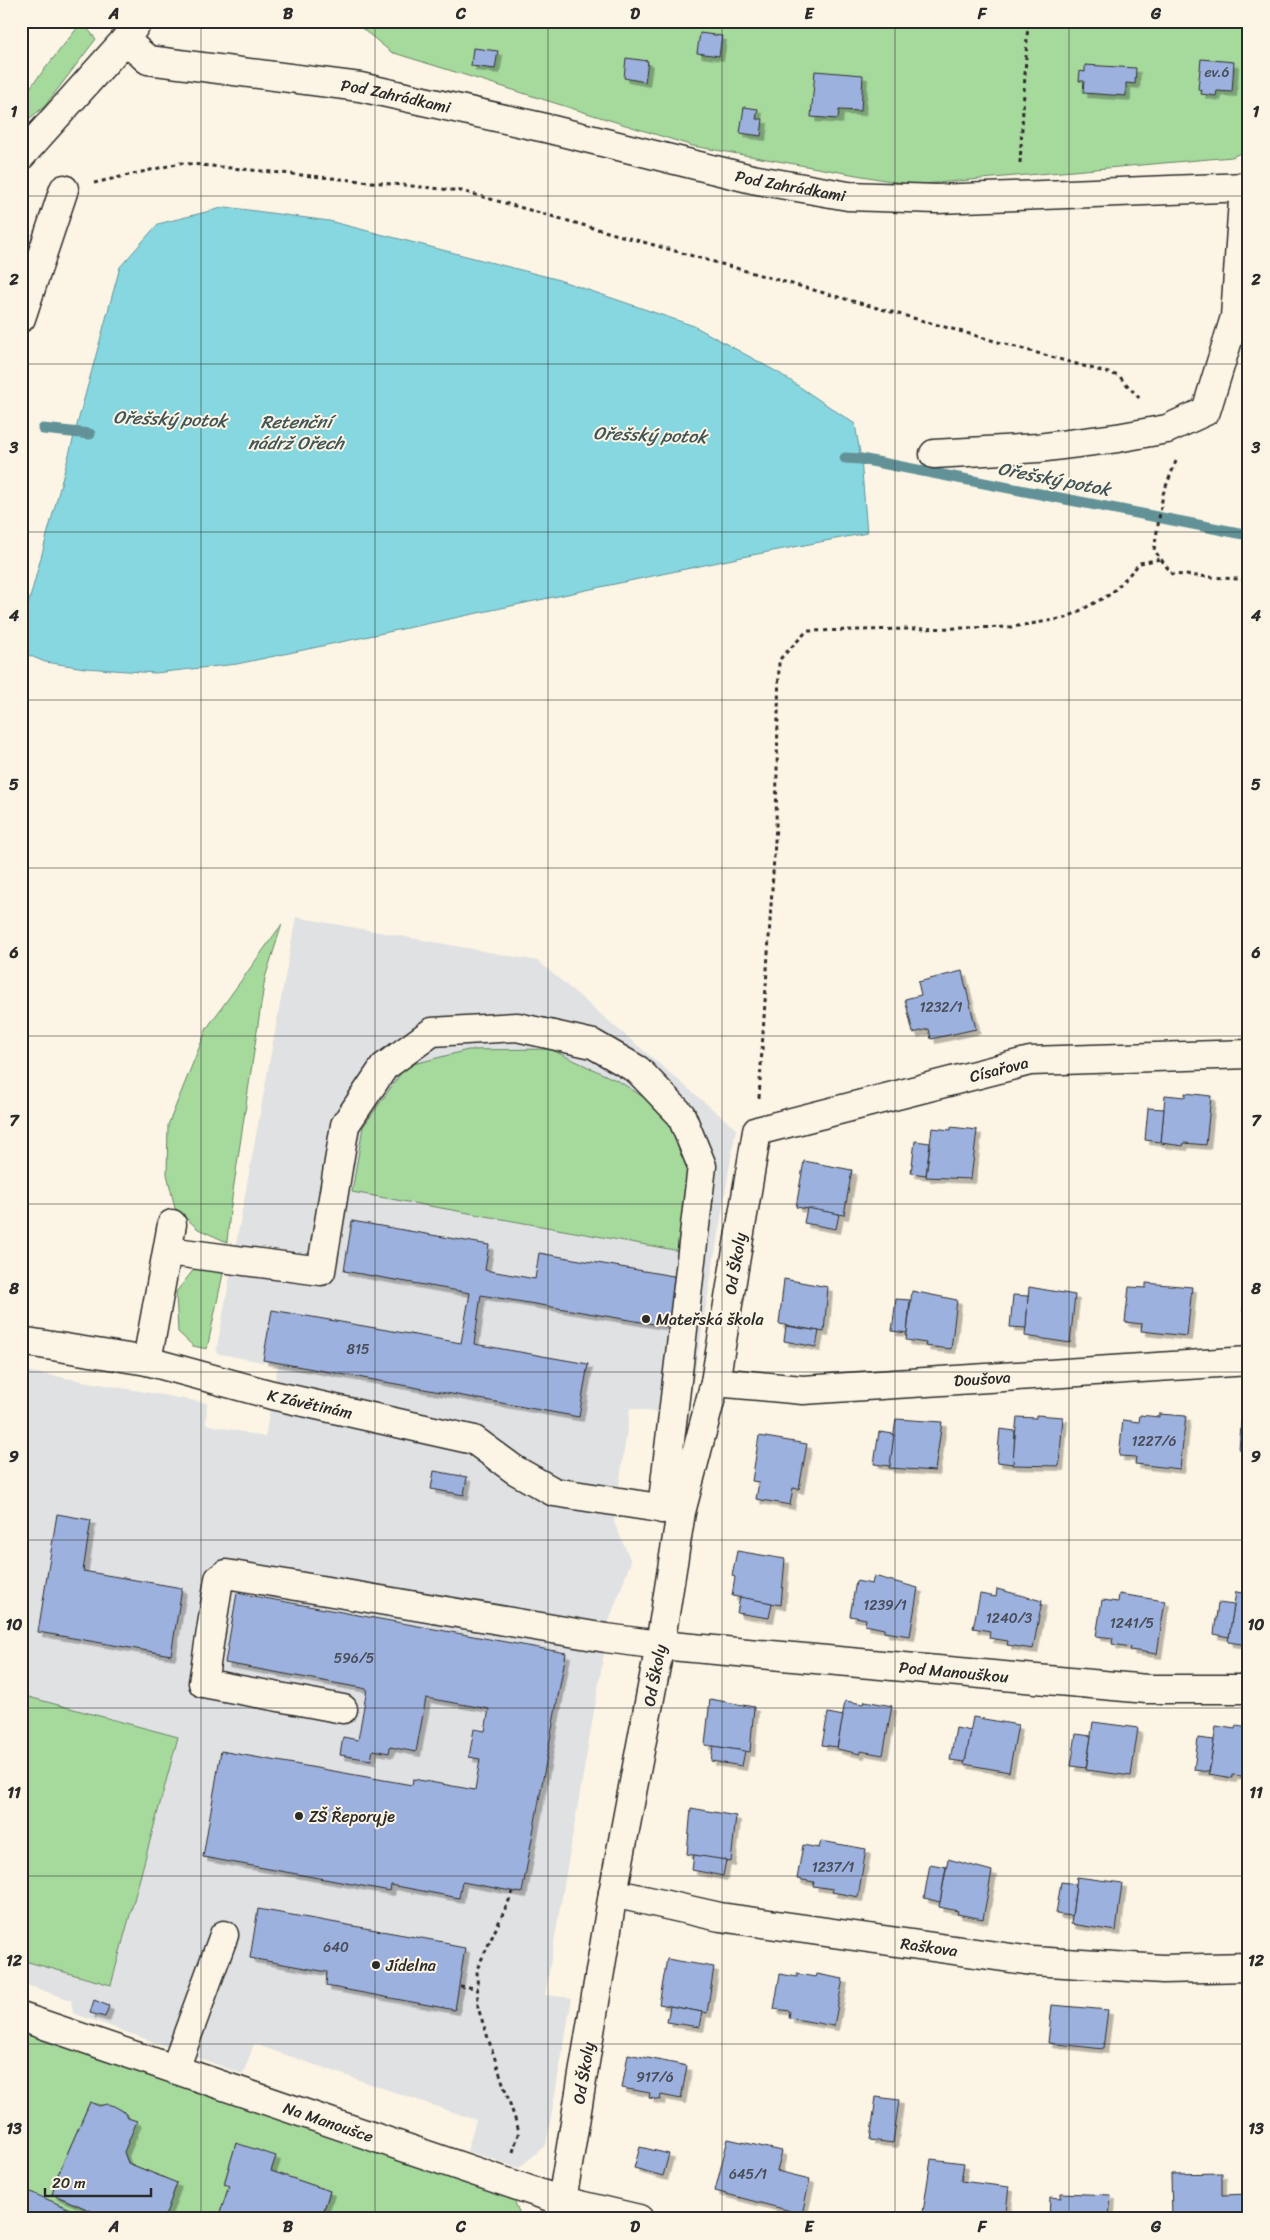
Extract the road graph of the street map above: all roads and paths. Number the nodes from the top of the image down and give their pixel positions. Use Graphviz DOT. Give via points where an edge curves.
graph roads {
  1 [pos="1028,21"];
  2 [pos="132,31"];
  3 [pos="21,156"];
  4 [pos="64,189"];
  5 [pos="1018,195"];
  6 [pos="21,318"];
  7 [pos="1167,429"];
  8 [pos="934,454"];
  9 [pos="1164,494"];
  10 [pos="1161,559"];
  11 [pos="1249,580"];
  12 [pos="1249,1054"];
  13 [pos="757,1132"];
  14 [pos="172,1224"];
  15 [pos="168,1251"];
  16 [pos="21,1341"];
  17 [pos="147,1361"];
  18 [pos="1249,1361"];
  19 [pos="715,1382"];
  20 [pos="671,1510"];
  21 [pos="660,1645"];
  22 [pos="1249,1689"];
  23 [pos="343,1709"];
  24 [pos="514,1892"];
  25 [pos="612,1893"];
  26 [pos="224,1935"];
  27 [pos="1249,1967"];
  28 [pos="460,1986"];
  29 [pos="477,1988"];
  30 [pos="21,2017"];
  31 [pos="175,2070"];
  32 [pos="504,2181"];
  33 [pos="560,2210"];
  34 [pos="639,2219"];
  1 -- 5 [label="path"];
  2 -- 3 [label="street"];
  2 -- 5 [label="street, Pod Zahrádkami" via="148,60 360,87 752,179 848,196 937,199"];
  4 -- 6 [label="street"];
  4 -- 7 [label="path" via="181,163 462,191 1119,376"];
  5 -- 7 [label="street, Pod Zahrádkami" via="1247,187 1235,317 1206,410"];
  7 -- 8 [label="street" via="1038,448"];
  9 -- 10 [label="path" via="1154,550"];
  10 -- 11 [label="path" via="1172,574"];
  10 -- 13 [label="path" via="1140,563 1111,594 1066,618 1012,627 807,631 779,660 776,826"];
  12 -- 13 [label="street, Císařova" via="1030,1061"];
  13 -- 19 [label="street, Od Školy"];
  14 -- 15 [label="street"];
  15 -- 17 [label="street"];
  15 -- 20 [label="street" via="321,1271 345,1125 384,1068 432,1032 517,1026 593,1044 638,1070 681,1115 702,1166"];
  16 -- 17 [label="street, K Závětinám"];
  17 -- 20 [label="street, K Závětinám" via="272,1395 474,1440 515,1470 554,1492"];
  18 -- 19 [label="street, Doušova" via="803,1390"];
  19 -- 20 [label="street, Od Školy"];
  20 -- 21 [label="street, Od Školy"];
  21 -- 22 [label="street, Pod Manouškou" via="1147,1689"];
  21 -- 23 [label="street, Pod Manouškou" via="226,1574 219,1579 203,1682"];
  21 -- 25 [label="street, Od Školy"];
  24 -- 29 [label="path" via="477,1969"];
  25 -- 27 [label="street, Raškova" via="720,1916 1032,1961 1163,1969"];
  25 -- 33 [label="street, Od Školy"];
  26 -- 31 [label="street"];
  28 -- 29 [label="path"];
  29 -- 32 [label="path" via="478,2008 519,2131"];
  30 -- 31 [label="street, Na Manoušce"];
  31 -- 32 [label="street, Na Manoušce"];
  32 -- 33 [label="street, Na Manoušce"];
  33 -- 34 [label="street, Na Manoušce"];
}
